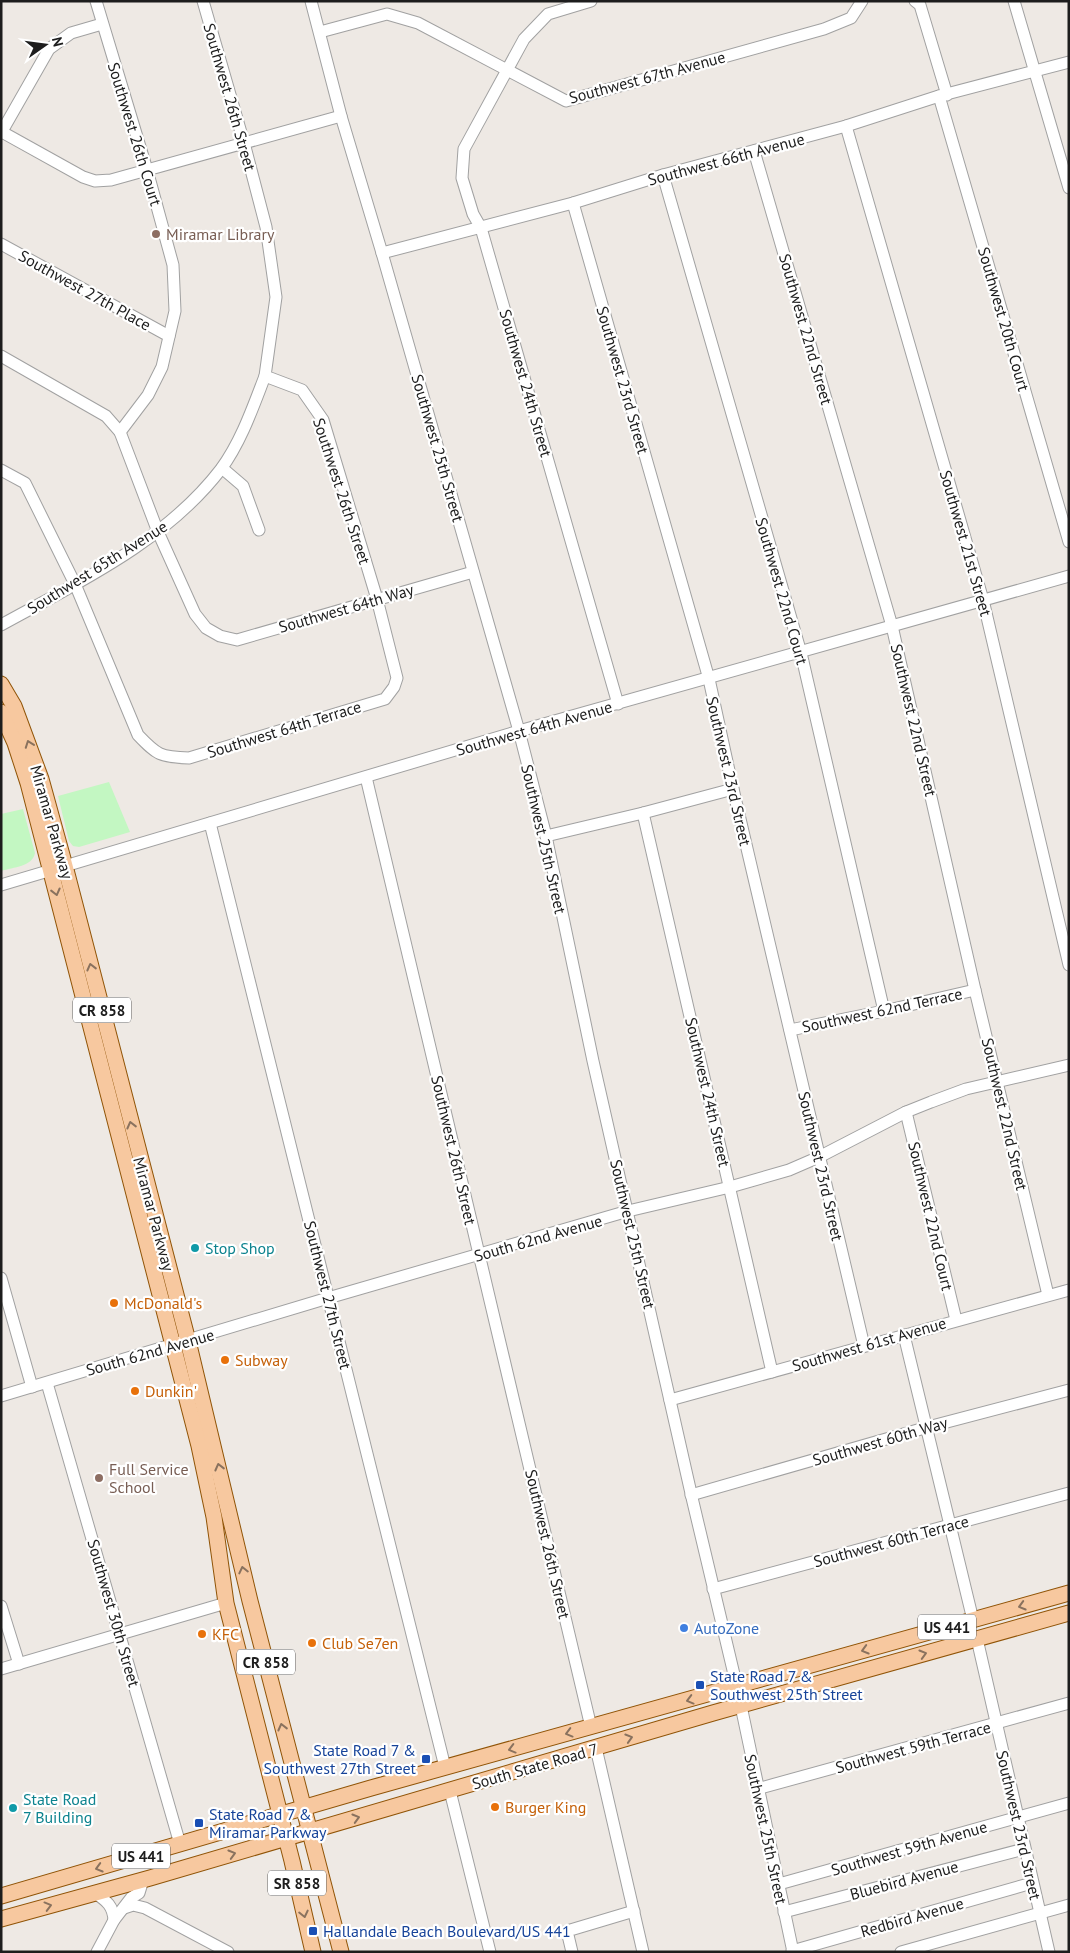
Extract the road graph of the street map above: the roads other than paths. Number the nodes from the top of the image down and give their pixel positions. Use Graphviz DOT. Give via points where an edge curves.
graph roads {
  1 [pos="96,1"];
  2 [pos="203,1"];
  3 [pos="311,1"];
  4 [pos="591,1"];
  5 [pos="862,1"];
  6 [pos="915,1"];
  7 [pos="1014,1"];
  8 [pos="102,24"];
  9 [pos="320,32"];
  10 [pos="1069,62"];
  11 [pos="508,70"];
  12 [pos="1034,71"];
  13 [pos="943,95"];
  14 [pos="341,116"];
  15 [pos="846,126"];
  16 [pos="2,132"];
  17 [pos="244,143"];
  18 [pos="754,151"];
  19 [pos="147,170"];
  20 [pos="663,175"];
  21 [pos="1069,188"];
  22 [pos="573,203"];
  23 [pos="481,228"];
  24 [pos="1,244"];
  25 [pos="382,253"];
  26 [pos="169,336"];
  27 [pos="1,356"];
  28 [pos="265,376"];
  29 [pos="120,432"];
  30 [pos="222,468"];
  31 [pos="1,470"];
  32 [pos="259,530"];
  33 [pos="158,532"];
  34 [pos="1069,542"];
  35 [pos="473,572"];
  36 [pos="1069,576"];
  37 [pos="75,584"];
  38 [pos="377,599"];
  39 [pos="984,600"];
  40 [pos="1,625"];
  41 [pos="892,626"];
  42 [pos="801,653"];
  43 [pos="708,679"];
  44 [pos="1,684"];
  45 [pos="394,687"];
  46 [pos="618,704"];
  47 [pos="1,712"];
  48 [pos="519,732"];
  49 [pos="366,777"];
  50 [pos="733,789"];
  51 [pos="643,813"];
  52 [pos="210,823"];
  53 [pos="546,836"];
  54 [pos="58,868"];
  55 [pos="1,885"];
  56 [pos="1069,965"];
  57 [pos="975,990"];
  58 [pos="884,1011"];
  59 [pos="790,1030"];
  60 [pos="93,1037"];
  61 [pos="1069,1065"];
  62 [pos="998,1081"];
  63 [pos="121,1087"];
  64 [pos="906,1112"];
  65 [pos="819,1157"];
  66 [pos="730,1187"];
  67 [pos="628,1211"];
  68 [pos="479,1255"];
  69 [pos="1,1278"];
  70 [pos="1069,1290"];
  71 [pos="1048,1295"];
  72 [pos="328,1298"];
  73 [pos="956,1320"];
  74 [pos="904,1335"];
  75 [pos="180,1344"];
  76 [pos="864,1346"];
  77 [pos="772,1372"];
  78 [pos="47,1383"];
  79 [pos="32,1387"];
  80 [pos="1069,1390"];
  81 [pos="1,1396"];
  82 [pos="670,1400"];
  83 [pos="928,1428"];
  84 [pos="1069,1493"];
  85 [pos="691,1495"];
  86 [pos="949,1525"];
  87 [pos="713,1589"];
  88 [pos="1069,1593"];
  89 [pos="226,1603"];
  90 [pos="1,1606"];
  91 [pos="1069,1613"];
  92 [pos="973,1620"];
  93 [pos="120,1635"];
  94 [pos="977,1639"];
  95 [pos="19,1664"];
  96 [pos="1,1669"];
  97 [pos="765,1679"];
  98 [pos="737,1687"];
  99 [pos="1069,1704"];
  100 [pos="741,1706"];
  101 [pos="714,1713"];
  102 [pos="996,1725"];
  103 [pos="591,1727"];
  104 [pos="596,1748"];
  105 [pos="445,1767"];
  106 [pos="757,1789"];
  107 [pos="450,1791"];
  108 [pos="1069,1803"];
  109 [pos="303,1808"];
  110 [pos="280,1815"];
  111 [pos="1017,1818"];
  112 [pos="309,1832"];
  113 [pos="286,1839"];
  114 [pos="180,1844"];
  115 [pos="1024,1849"];
  116 [pos="1032,1883"];
  117 [pos="779,1884"];
  118 [pos="141,1886"];
  119 [pos="95,1893"];
  120 [pos="4,1896"];
  121 [pos="1069,1905"];
  122 [pos="124,1908"];
  123 [pos="145,1908"];
  124 [pos="634,1911"];
  125 [pos="784,1912"];
  126 [pos="1040,1914"];
  127 [pos="1,1919"];
  128 [pos="114,1920"];
  129 [pos="792,1951"];
  130 [pos="97,1952"];
  131 [pos="228,1952"];
  132 [pos="313,1952"];
  133 [pos="341,1952"];
  134 [pos="490,1952"];
  135 [pos="572,1952"];
  136 [pos="643,1952"];
  137 [pos="901,1952"];
  138 [pos="1049,1952"];
  1 -- 8 [label="street, Southwest 26th Court"];
  2 -- 17 [label="street, Southwest 26th Street"];
  3 -- 9 [label="street, Southwest 25th Street"];
  4 -- 11 [label="street, Southwest 24th Street" via="548,14 524,40"];
  5 -- 11 [label="street, Southwest 67th Avenue" via="851,18 824,29 566,102"];
  6 -- 13 [label="street, Southwest 20th Court" via="920,5"];
  7 -- 12 [label="street"];
  8 -- 16 [label="street" via="71,33 49,49"];
  8 -- 19 [label="street, Southwest 26th Court"];
  9 -- 11 [label="street, Southwest 67th Avenue" via="387,14 418,23"];
  9 -- 14 [label="street, Southwest 25th Street"];
  10 -- 12 [label="street, Southwest 66th Avenue"];
  11 -- 23 [label="street, Southwest 24th Street" via="464,149 462,178 473,214"];
  12 -- 13 [label="street, Southwest 66th Avenue"];
  12 -- 21 [label="street"];
  13 -- 15 [label="street, Southwest 66th Avenue"];
  13 -- 34 [label="street, Southwest 20th Court"];
  14 -- 17 [label="street"];
  14 -- 25 [label="street, Southwest 25th Street"];
  15 -- 18 [label="street, Southwest 66th Avenue"];
  15 -- 39 [label="street, Southwest 21st Street"];
  16 -- 19 [label="street" via="95,181"];
  17 -- 19 [label="street"];
  17 -- 28 [label="street, Southwest 26th Street" via="266,227 276,297"];
  18 -- 20 [label="street, Southwest 66th Avenue"];
  18 -- 41 [label="street, Southwest 22nd Street"];
  19 -- 26 [label="street, Southwest 26th Court" via="173,264 175,311"];
  20 -- 22 [label="street, Southwest 66th Avenue"];
  20 -- 42 [label="street, Southwest 22nd Court"];
  22 -- 23 [label="street, Southwest 66th Avenue"];
  22 -- 43 [label="street, Southwest 23rd Street"];
  23 -- 25 [label="street, Southwest 66th Avenue"];
  23 -- 46 [label="street, Southwest 24th Street"];
  24 -- 26 [label="street, Southwest 27th Place"];
  25 -- 35 [label="street, Southwest 25th Street"];
  26 -- 29 [label="street, Southwest 26th Court" via="162,367 148,395"];
  27 -- 29 [label="street" via="106,416"];
  28 -- 30 [label="street, Southwest 65th Avenue" via="245,426"];
  28 -- 38 [label="street, Southwest 26th Street" via="302,390 323,420"];
  29 -- 33 [label="street"];
  30 -- 32 [label="street" via="242,486"];
  30 -- 33 [label="street, Southwest 65th Avenue" via="191,504"];
  31 -- 37 [label="street" via="24,483"];
  33 -- 37 [label="street, Southwest 65th Avenue"];
  33 -- 38 [label="street, Southwest 64th Way" via="195,614 206,628 220,636 237,640"];
  35 -- 38 [label="street, Southwest 64th Way"];
  35 -- 48 [label="street, Southwest 25th Street"];
  36 -- 39 [label="street, Southwest 64th Avenue"];
  37 -- 40 [label="street, Southwest 65th Avenue"];
  37 -- 45 [label="street, Southwest 64th Terrace" via="138,735 154,752 168,757 189,758 385,698"];
  38 -- 45 [label="street, Southwest 26th Street" via="397,678"];
  39 -- 41 [label="street, Southwest 64th Avenue"];
  39 -- 56 [label="street, Southwest 21st Street"];
  41 -- 42 [label="street, Southwest 64th Avenue"];
  41 -- 57 [label="street, Southwest 22nd Street"];
  42 -- 43 [label="street, Southwest 64th Avenue"];
  42 -- 58 [label="street, Southwest 22nd Court"];
  43 -- 46 [label="street, Southwest 64th Avenue"];
  43 -- 50 [label="street, Southwest 23rd Street"];
  54 -- 44 [label="main road, Miramar Parkway / CR 858, one-way" via="41,779 14,706"];
  46 -- 48 [label="street, Southwest 64th Avenue"];
  47 -- 54 [label="main road, Miramar Parkway / CR 858" via="15,743"];
  48 -- 49 [label="street, Southwest 64th Avenue"];
  48 -- 53 [label="street, Southwest 25th Street"];
  49 -- 52 [label="street, Southwest 64th Avenue"];
  49 -- 68 [label="street, Southwest 26th Street"];
  50 -- 51 [label="street"];
  50 -- 59 [label="street, Southwest 23rd Street"];
  51 -- 53 [label="street"];
  51 -- 66 [label="street, Southwest 24th Street"];
  52 -- 54 [label="street, Southwest 64th Avenue"];
  52 -- 72 [label="street, Southwest 27th Street"];
  53 -- 67 [label="street, Southwest 25th Street"];
  54 -- 55 [label="street, Southwest 64th Avenue"];
  54 -- 60 [label="main road, Miramar Parkway / CR 858, one-way"];
  63 -- 54 [label="main road, Miramar Parkway / CR 858, one-way"];
  57 -- 58 [label="street, Southwest 62nd Terrace"];
  57 -- 62 [label="street, Southwest 22nd Street"];
  58 -- 59 [label="street, Southwest 62nd Terrace"];
  59 -- 65 [label="street, Southwest 23rd Street"];
  60 -- 63 [label="main road" via="99,1042 110,1077"];
  60 -- 75 [label="main road, Miramar Parkway / CR 858"];
  61 -- 62 [label="street, South 62nd Avenue"];
  62 -- 64 [label="street, South 62nd Avenue" via="966,1089"];
  62 -- 71 [label="street, Southwest 22nd Street"];
  75 -- 63 [label="main road, Miramar Parkway / CR 858, one-way"];
  64 -- 65 [label="street, South 62nd Avenue"];
  64 -- 73 [label="street, Southwest 22nd Court"];
  65 -- 66 [label="street, South 62nd Avenue" via="789,1170"];
  65 -- 76 [label="street, Southwest 23rd Street"];
  66 -- 67 [label="street, South 62nd Avenue"];
  66 -- 77 [label="street, Southwest 24th Street"];
  67 -- 68 [label="street, South 62nd Avenue"];
  67 -- 82 [label="street, Southwest 25th Street"];
  68 -- 72 [label="street, South 62nd Avenue"];
  68 -- 103 [label="street, Southwest 26th Street"];
  69 -- 79 [label="street"];
  70 -- 71 [label="street, Southwest 61st Avenue"];
  71 -- 73 [label="street, Southwest 61st Avenue"];
  72 -- 75 [label="street, South 62nd Avenue"];
  72 -- 105 [label="street, Southwest 27th Street"];
  73 -- 74 [label="street, Southwest 61st Avenue"];
  74 -- 76 [label="street, Southwest 61st Avenue"];
  74 -- 83 [label="street"];
  75 -- 78 [label="street, South 62nd Avenue"];
  75 -- 89 [label="main road, Miramar Parkway / CR 858" via="214,1517"];
  109 -- 75 [label="main road, Miramar Parkway / CR 858, one-way"];
  76 -- 77 [label="street, Southwest 61st Avenue"];
  77 -- 82 [label="street, Southwest 61st Avenue"];
  78 -- 79 [label="street, South 62nd Avenue"];
  78 -- 93 [label="street, Southwest 30th Street"];
  79 -- 81 [label="street, South 62nd Avenue"];
  80 -- 83 [label="street, Southwest 60th Way"];
  82 -- 85 [label="street, Southwest 25th Street"];
  83 -- 85 [label="street, Southwest 60th Way"];
  83 -- 86 [label="street"];
  84 -- 86 [label="street, Southwest 60th Terrace"];
  85 -- 87 [label="street, Southwest 25th Street"];
  86 -- 87 [label="street, Southwest 60th Terrace"];
  86 -- 92 [label="street"];
  87 -- 98 [label="street, Southwest 25th Street"];
  88 -- 92 [label="main road, South State Road 7 / US 441, one-way"];
  89 -- 93 [label="street"];
  89 -- 110 [label="main road, Miramar Parkway / CR 858"];
  90 -- 95 [label="street"];
  91 -- 94 [label="main road, South State Road 7 / US 441"];
  92 -- 97 [label="main road, South State Road 7 / US 441, one-way"];
  93 -- 95 [label="street"];
  93 -- 114 [label="street, Southwest 30th Street"];
  100 -- 94 [label="main road, South State Road 7 / US 441, one-way"];
  94 -- 102 [label="street, Southwest 23rd Street"];
  95 -- 96 [label="street"];
  97 -- 98 [label="main road, South State Road 7 / US 441"];
  97 -- 100 [label="main road" via="746,1693"];
  98 -- 101 [label="main road" via="730,1699"];
  98 -- 103 [label="main road, South State Road 7 / US 441, one-way"];
  99 -- 102 [label="street, Southwest 59th Terrace"];
  100 -- 101 [label="main road, South State Road 7 / US 441"];
  100 -- 106 [label="street, Southwest 25th Street"];
  104 -- 101 [label="main road, South State Road 7 / US 441, one-way"];
  102 -- 106 [label="street, Southwest 59th Terrace"];
  102 -- 111 [label="street, Southwest 23rd Street"];
  103 -- 105 [label="main road, South State Road 7 / US 441, one-way"];
  104 -- 107 [label="main road, South State Road 7 / US 441"];
  104 -- 124 [label="street"];
  105 -- 109 [label="main road, South State Road 7 / US 441"];
  106 -- 117 [label="street, Southwest 25th Street"];
  112 -- 107 [label="main road, South State Road 7 / US 441, one-way"];
  107 -- 134 [label="street"];
  108 -- 111 [label="street, Southwest 59th Avenue"];
  109 -- 110 [label="main road, South State Road 7 / US 441"];
  109 -- 112 [label="main road, SR 858"];
  110 -- 113 [label="main road, SR 858"];
  110 -- 114 [label="main road, South State Road 7 / US 441"];
  111 -- 115 [label="street, Southwest 23rd Street"];
  111 -- 117 [label="street, Southwest 59th Avenue"];
  112 -- 113 [label="main road, South State Road 7 / US 441"];
  112 -- 133 [label="main road, SR 858"];
  118 -- 113 [label="main road, South State Road 7 / US 441, one-way"];
  113 -- 132 [label="main road, SR 858, one-way"];
  114 -- 120 [label="main road, South State Road 7 / US 441, one-way"];
  115 -- 116 [label="street, Southwest 23rd Street"];
  115 -- 125 [label="street, Bluebird Avenue"];
  116 -- 126 [label="street, Southwest 23rd Street"];
  116 -- 129 [label="street, Redbird Avenue"];
  117 -- 125 [label="street, Southwest 25th Street"];
  118 -- 119 [label="main road, South State Road 7 / US 441"];
  118 -- 122 [label="street"];
  118 -- 123 [label="street" via="140,1901"];
  127 -- 119 [label="main road, South State Road 7 / US 441, one-way"];
  119 -- 128 [label="street" via="112,1907"];
  121 -- 126 [label="street"];
  122 -- 123 [label="street"];
  122 -- 128 [label="street"];
  123 -- 131 [label="street"];
  124 -- 135 [label="street" via="568,1932"];
  124 -- 136 [label="street"];
  125 -- 129 [label="street, Southwest 25th Street"];
  126 -- 137 [label="street"];
  126 -- 138 [label="street, Southwest 23rd Street"];
  128 -- 130 [label="street"];
}
